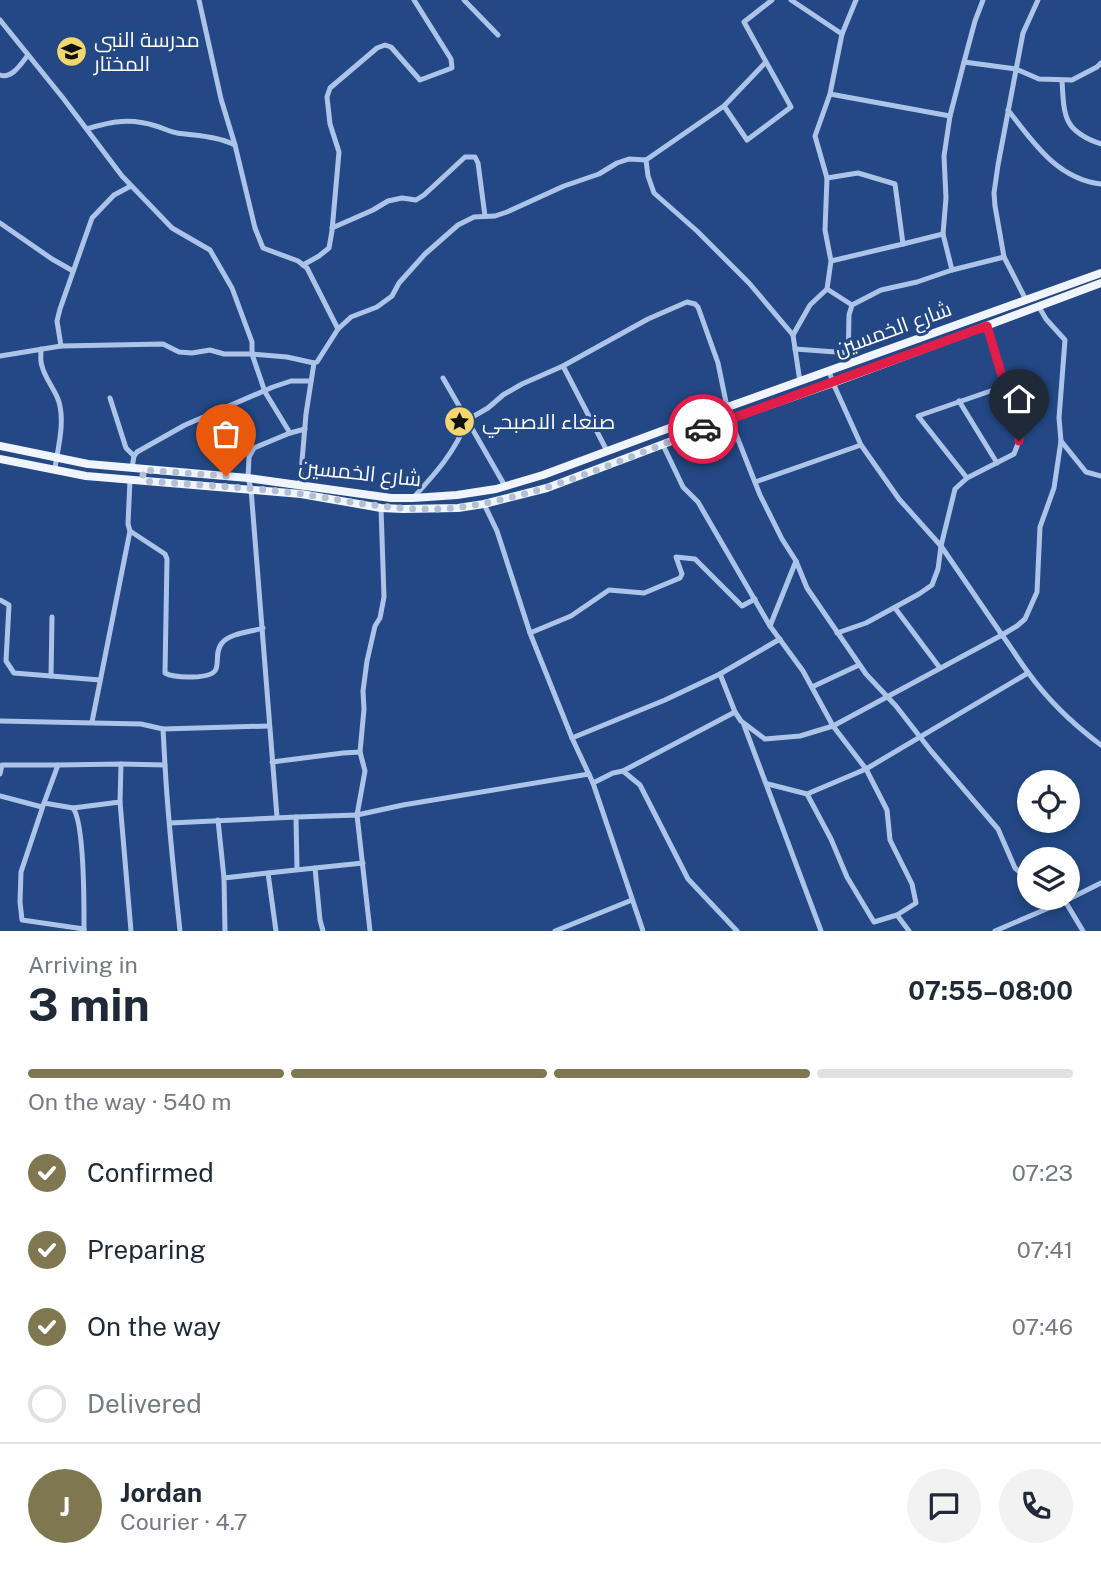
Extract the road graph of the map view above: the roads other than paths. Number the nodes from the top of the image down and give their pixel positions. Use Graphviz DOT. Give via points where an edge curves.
graph roads {
  1 [pos="199,0"];
  2 [pos="414,0"];
  3 [pos="464,0"];
  4 [pos="772,0"];
  5 [pos="791,0"];
  6 [pos="856,0"];
  7 [pos="984,0"];
  8 [pos="1038,0"];
  9 [pos="0,20"];
  10 [pos="842,34"];
  11 [pos="498,35"];
  12 [pos="28,55"];
  13 [pos="766,62"];
  14 [pos="964,62"];
  15 [pos="1101,63"];
  16 [pos="1016,69"];
  17 [pos="0,75"];
  18 [pos="1062,80"];
  19 [pos="830,94"];
  20 [pos="724,106"];
  21 [pos="1009,110"];
  22 [pos="950,116"];
  23 [pos="87,129"];
  24 [pos="1101,144"];
  25 [pos="235,145"];
  26 [pos="646,160"];
  27 [pos="827,178"];
  28 [pos="1101,184"];
  29 [pos="131,186"];
  30 [pos="485,216"];
  31 [pos="0,223"];
  32 [pos="332,228"];
  33 [pos="943,234"];
  34 [pos="903,244"];
  35 [pos="1004,257"];
  36 [pos="831,261"];
  37 [pos="303,265"];
  38 [pos="952,270"];
  39 [pos="73,271"];
  40 [pos="1101,273"];
  41 [pos="1101,283"];
  42 [pos="827,289"];
  43 [pos="1026,300"];
  44 [pos="852,305"];
  45 [pos="1038,307"];
  46 [pos="987,326"];
  47 [pos="338,329"];
  48 [pos="793,335"];
  49 [pos="61,346"];
  50 [pos="41,349"];
  51 [pos="795,349"];
  52 [pos="849,353"];
  53 [pos="252,354"];
  54 [pos="0,356"];
  55 [pos="314,363"];
  56 [pos="848,364"];
  57 [pos="563,366"];
  58 [pos="829,371"];
  59 [pos="443,378"];
  60 [pos="311,381"];
  61 [pos="800,382"];
  62 [pos="832,383"];
  63 [pos="1005,386"];
  64 [pos="265,392"];
  65 [pos="110,398"];
  66 [pos="959,401"];
  67 [pos="727,407"];
  68 [pos="730,419"];
  69 [pos="467,420"];
  70 [pos="683,423"];
  71 [pos="305,429"];
  72 [pos="290,433"];
  73 [pos="689,434"];
  74 [pos="1061,441"];
  75 [pos="663,445"];
  76 [pos="861,445"];
  77 [pos="0,446"];
  78 [pos="607,451"];
  79 [pos="134,456"];
  80 [pos="56,458"];
  81 [pos="0,459"];
  82 [pos="997,463"];
  83 [pos="55,468"];
  84 [pos="132,468"];
  85 [pos="143,470"];
  86 [pos="1101,476"];
  87 [pos="248,478"];
  88 [pos="967,478"];
  89 [pos="130,480"];
  90 [pos="143,481"];
  91 [pos="755,482"];
  92 [pos="300,485"];
  93 [pos="505,486"];
  94 [pos="251,489"];
  95 [pos="457,495"];
  96 [pos="413,498"];
  97 [pos="484,504"];
  98 [pos="381,508"];
  99 [pos="458,508"];
  100 [pos="130,531"];
  101 [pos="941,546"];
  102 [pos="796,561"];
  103 [pos="755,599"];
  104 [pos="0,600"];
  105 [pos="895,608"];
  106 [pos="52,617"];
  107 [pos="770,626"];
  108 [pos="263,628"];
  109 [pos="530,633"];
  110 [pos="837,633"];
  111 [pos="1002,635"];
  112 [pos="780,639"];
  113 [pos="859,665"];
  114 [pos="940,668"];
  115 [pos="1028,673"];
  116 [pos="720,674"];
  117 [pos="51,676"];
  118 [pos="100,680"];
  119 [pos="812,687"];
  120 [pos="888,696"];
  121 [pos="735,712"];
  122 [pos="0,720"];
  123 [pos="92,722"];
  124 [pos="743,722"];
  125 [pos="270,726"];
  126 [pos="833,726"];
  127 [pos="163,729"];
  128 [pos="572,738"];
  129 [pos="921,738"];
  130 [pos="1101,745"];
  131 [pos="360,752"];
  132 [pos="272,762"];
  133 [pos="121,764"];
  134 [pos="1,765"];
  135 [pos="58,765"];
  136 [pos="165,765"];
  137 [pos="866,769"];
  138 [pos="623,771"];
  139 [pos="0,774"];
  140 [pos="589,774"];
  141 [pos="593,783"];
  142 [pos="768,784"];
  143 [pos="807,794"];
  144 [pos="0,796"];
  145 [pos="120,802"];
  146 [pos="43,805"];
  147 [pos="73,808"];
  148 [pos="357,815"];
  149 [pos="277,817"];
  150 [pos="296,817"];
  151 [pos="218,820"];
  152 [pos="170,824"];
  153 [pos="363,863"];
  154 [pos="314,868"];
  155 [pos="297,869"];
  156 [pos="1017,871"];
  157 [pos="268,873"];
  158 [pos="224,878"];
  159 [pos="1101,883"];
  160 [pos="1080,892"];
  161 [pos="632,901"];
  162 [pos="1040,910"];
  163 [pos="1070,910"];
  164 [pos="897,915"];
  165 [pos="84,930"];
  166 [pos="131,931"];
  167 [pos="180,931"];
  168 [pos="225,931"];
  169 [pos="276,931"];
  170 [pos="323,931"];
  171 [pos="370,931"];
  172 [pos="555,931"];
  173 [pos="643,931"];
  174 [pos="737,931"];
  175 [pos="821,931"];
  176 [pos="909,931"];
  177 [pos="995,931"];
  178 [pos="1083,931"];
  1 -- 25 [label="street"];
  2 -- 32 [label="street" via="451,59 452,68 420,80 385,46 330,88 330,124 339,152"];
  3 -- 11 [label="street"];
  4 -- 13 [label="street" via="744,22"];
  5 -- 10 [label="street"];
  6 -- 10 [label="street"];
  7 -- 14 [label="street"];
  8 -- 16 [label="street" via="1023,33"];
  9 -- 12 [label="street"];
  10 -- 19 [label="street"];
  12 -- 17 [label="street" via="9,76"];
  12 -- 23 [label="street"];
  13 -- 20 [label="street"];
  13 -- 20 [label="street" via="791,107 747,140"];
  14 -- 16 [label="street"];
  14 -- 22 [label="street"];
  15 -- 18 [label="street" via="1072,80"];
  16 -- 18 [label="street" via="1039,79"];
  16 -- 21 [label="street"];
  18 -- 24 [label="street" via="1064,112 1072,129"];
  19 -- 22 [label="street"];
  19 -- 27 [label="street" via="815,136"];
  20 -- 26 [label="street"];
  21 -- 28 [label="street" via="1049,160 1086,183"];
  21 -- 35 [label="street" via="994,193"];
  22 -- 33 [label="street" via="944,156"];
  23 -- 25 [label="street" via="132,121"];
  23 -- 29 [label="street"];
  25 -- 37 [label="street" via="263,248"];
  26 -- 30 [label="street" via="617,163 507,212"];
  26 -- 48 [label="street" via="654,192 749,283"];
  27 -- 34 [label="street" via="858,173 895,184"];
  27 -- 36 [label="street" via="825,230"];
  29 -- 39 [label="street" via="114,195 92,218"];
  29 -- 53 [label="street" via="172,228 210,250 232,288"];
  30 -- 32 [label="street" via="478,163 475,157 465,157 416,200 388,201"];
  30 -- 47 [label="street" via="458,225 425,254 392,296"];
  31 -- 39 [label="street"];
  32 -- 37 [label="street" via="328,248"];
  33 -- 34 [label="street"];
  33 -- 38 [label="street"];
  34 -- 36 [label="street"];
  35 -- 38 [label="street"];
  35 -- 43 [label="street"];
  36 -- 42 [label="street"];
  37 -- 47 [label="street"];
  38 -- 44 [label="street" via="881,290"];
  39 -- 49 [label="street" via="57,321"];
  40 -- 43 [label="main road, شارع الخمسين"];
  41 -- 45 [label="main road, شارع الخمسين"];
  42 -- 44 [label="street"];
  42 -- 48 [label="street" via="810,305"];
  43 -- 56 [label="main road, شارع الخمسين"];
  44 -- 52 [label="street"];
  45 -- 46 [label="main road, شارع الخمسين"];
  45 -- 74 [label="street" via="1065,340"];
  46 -- 62 [label="main road, شارع الخمسين"];
  46 -- 63 [label="street"];
  47 -- 55 [label="street"];
  48 -- 51 [label="street"];
  49 -- 50 [label="street"];
  49 -- 53 [label="street" via="163,344 179,352"];
  50 -- 54 [label="street"];
  50 -- 80 [label="street" via="41,366 58,398 62,420"];
  51 -- 52 [label="street"];
  51 -- 61 [label="street"];
  52 -- 56 [label="street"];
  53 -- 55 [label="street"];
  53 -- 64 [label="street"];
  55 -- 60 [label="street"];
  56 -- 58 [label="main road, شارع الخمسين"];
  57 -- 67 [label="street" via="648,319 687,302 695,304 719,363"];
  57 -- 69 [label="street" via="522,384"];
  57 -- 78 [label="street"];
  58 -- 61 [label="main road, شارع الخمسين"];
  58 -- 62 [label="street"];
  59 -- 69 [label="street"];
  60 -- 64 [label="street" via="291,381"];
  60 -- 71 [label="street"];
  61 -- 67 [label="main road, شارع الخمسين"];
  62 -- 68 [label="main road, شارع الخمسين"];
  62 -- 76 [label="street"];
  63 -- 66 [label="street"];
  63 -- 82 [label="street" via="1020,428 1019,441 1014,453"];
  64 -- 72 [label="street"];
  64 -- 79 [label="street" via="185,425"];
  65 -- 79 [label="street" via="126,448"];
  66 -- 82 [label="street"];
  66 -- 88 [label="street" via="918,416"];
  67 -- 70 [label="main road, شارع الخمسين"];
  68 -- 73 [label="main road, شارع الخمسين"];
  68 -- 91 [label="street"];
  69 -- 93 [label="street"];
  69 -- 96 [label="street" via="450,456"];
  70 -- 73 [label="main road"];
  70 -- 78 [label="main road, شارع الخمسين"];
  71 -- 72 [label="street"];
  71 -- 92 [label="street"];
  72 -- 87 [label="street" via="254,448"];
  73 -- 75 [label="main road, شارع الخمسين"];
  74 -- 86 [label="street" via="1086,472"];
  74 -- 111 [label="street" via="1055,488 1040,527 1038,592 1025,618"];
  75 -- 97 [label="main road, شارع الخمسين" via="547,488"];
  75 -- 103 [label="street" via="683,487 698,502"];
  76 -- 91 [label="street"];
  76 -- 101 [label="street" via="899,499"];
  77 -- 80 [label="main road, شارع الخمسين"];
  78 -- 93 [label="main road, شارع الخمسين"];
  79 -- 84 [label="street"];
  80 -- 83 [label="street"];
  80 -- 84 [label="main road, شارع الخمسين"];
  81 -- 83 [label="main road, شارع الخمسين"];
  82 -- 88 [label="street"];
  83 -- 89 [label="main road, شارع الخمسين"];
  84 -- 85 [label="main road, شارع الخمسين"];
  85 -- 87 [label="main road, شارع الخمسين"];
  85 -- 90 [label="main road"];
  87 -- 92 [label="main road, شارع الخمسين"];
  87 -- 94 [label="street"];
  88 -- 101 [label="street" via="955,489"];
  89 -- 90 [label="main road, شارع الخمسين"];
  89 -- 100 [label="street"];
  90 -- 94 [label="main road, شارع الخمسين"];
  91 -- 102 [label="street"];
  92 -- 96 [label="main road, شارع الخمسين"];
  93 -- 95 [label="main road, شارع الخمسين"];
  94 -- 98 [label="main road, شارع الخمسين"];
  94 -- 108 [label="street"];
  95 -- 96 [label="main road, شارع الخمسين"];
  95 -- 99 [label="main road"];
  97 -- 99 [label="main road, شارع الخمسين"];
  97 -- 109 [label="street"];
  98 -- 99 [label="main road, شارع الخمسين"];
  98 -- 131 [label="street" via="384,597 367,661"];
  100 -- 108 [label="street" via="167,559 165,673 212,675 221,643"];
  100 -- 118 [label="street"];
  101 -- 105 [label="street" via="932,585"];
  101 -- 111 [label="street"];
  102 -- 107 [label="street"];
  102 -- 110 [label="street" via="807,588"];
  103 -- 107 [label="street"];
  103 -- 109 [label="street" via="742,606 695,559 676,557 680,578 644,593 609,590 571,616"];
  104 -- 117 [label="street" via="10,607 8,667 14,673"];
  105 -- 110 [label="street"];
  105 -- 114 [label="street"];
  106 -- 117 [label="street"];
  107 -- 112 [label="street"];
  108 -- 125 [label="street"];
  109 -- 128 [label="street"];
  110 -- 113 [label="street"];
  111 -- 114 [label="street"];
  111 -- 115 [label="street"];
  112 -- 116 [label="street"];
  112 -- 119 [label="street"];
  113 -- 119 [label="street"];
  113 -- 120 [label="street"];
  114 -- 120 [label="street"];
  115 -- 129 [label="street"];
  115 -- 130 [label="street"];
  116 -- 121 [label="street"];
  116 -- 128 [label="street"];
  117 -- 118 [label="street"];
  118 -- 123 [label="street"];
  119 -- 126 [label="street"];
  120 -- 126 [label="street"];
  120 -- 129 [label="street"];
  121 -- 124 [label="street"];
  121 -- 138 [label="street"];
  122 -- 123 [label="street"];
  123 -- 127 [label="street"];
  124 -- 126 [label="street" via="765,739 800,736"];
  124 -- 142 [label="street"];
  125 -- 127 [label="street"];
  125 -- 132 [label="street"];
  126 -- 137 [label="street"];
  127 -- 136 [label="street"];
  128 -- 140 [label="street"];
  129 -- 137 [label="street"];
  129 -- 156 [label="street" via="998,829"];
  131 -- 132 [label="street"];
  131 -- 148 [label="street" via="365,771"];
  132 -- 149 [label="street"];
  133 -- 135 [label="street"];
  133 -- 136 [label="street"];
  133 -- 145 [label="street"];
  134 -- 135 [label="street"];
  134 -- 139 [label="street"];
  135 -- 146 [label="street"];
  136 -- 152 [label="street"];
  137 -- 143 [label="street"];
  137 -- 164 [label="street" via="887,810 890,839 916,902"];
  138 -- 141 [label="street"];
  138 -- 174 [label="street" via="640,785 688,879"];
  140 -- 141 [label="street"];
  140 -- 148 [label="street"];
  141 -- 161 [label="street"];
  142 -- 143 [label="street"];
  142 -- 175 [label="street"];
  143 -- 164 [label="street" via="874,922"];
  144 -- 146 [label="street"];
  145 -- 147 [label="street"];
  145 -- 166 [label="street"];
  146 -- 147 [label="street"];
  146 -- 165 [label="street" via="21,872 22,920"];
  147 -- 165 [label="street" via="81,845"];
  148 -- 150 [label="street"];
  148 -- 153 [label="street"];
  149 -- 150 [label="street"];
  149 -- 151 [label="street"];
  150 -- 155 [label="street"];
  151 -- 152 [label="street"];
  151 -- 158 [label="street"];
  152 -- 167 [label="street"];
  153 -- 154 [label="street"];
  153 -- 171 [label="street"];
  154 -- 155 [label="street"];
  154 -- 170 [label="street"];
  155 -- 157 [label="street"];
  157 -- 158 [label="street"];
  157 -- 169 [label="street"];
  158 -- 168 [label="street"];
  159 -- 160 [label="street"];
  161 -- 172 [label="street"];
  161 -- 173 [label="street"];
  162 -- 177 [label="street"];
  163 -- 178 [label="street"];
  164 -- 176 [label="street"];
}
